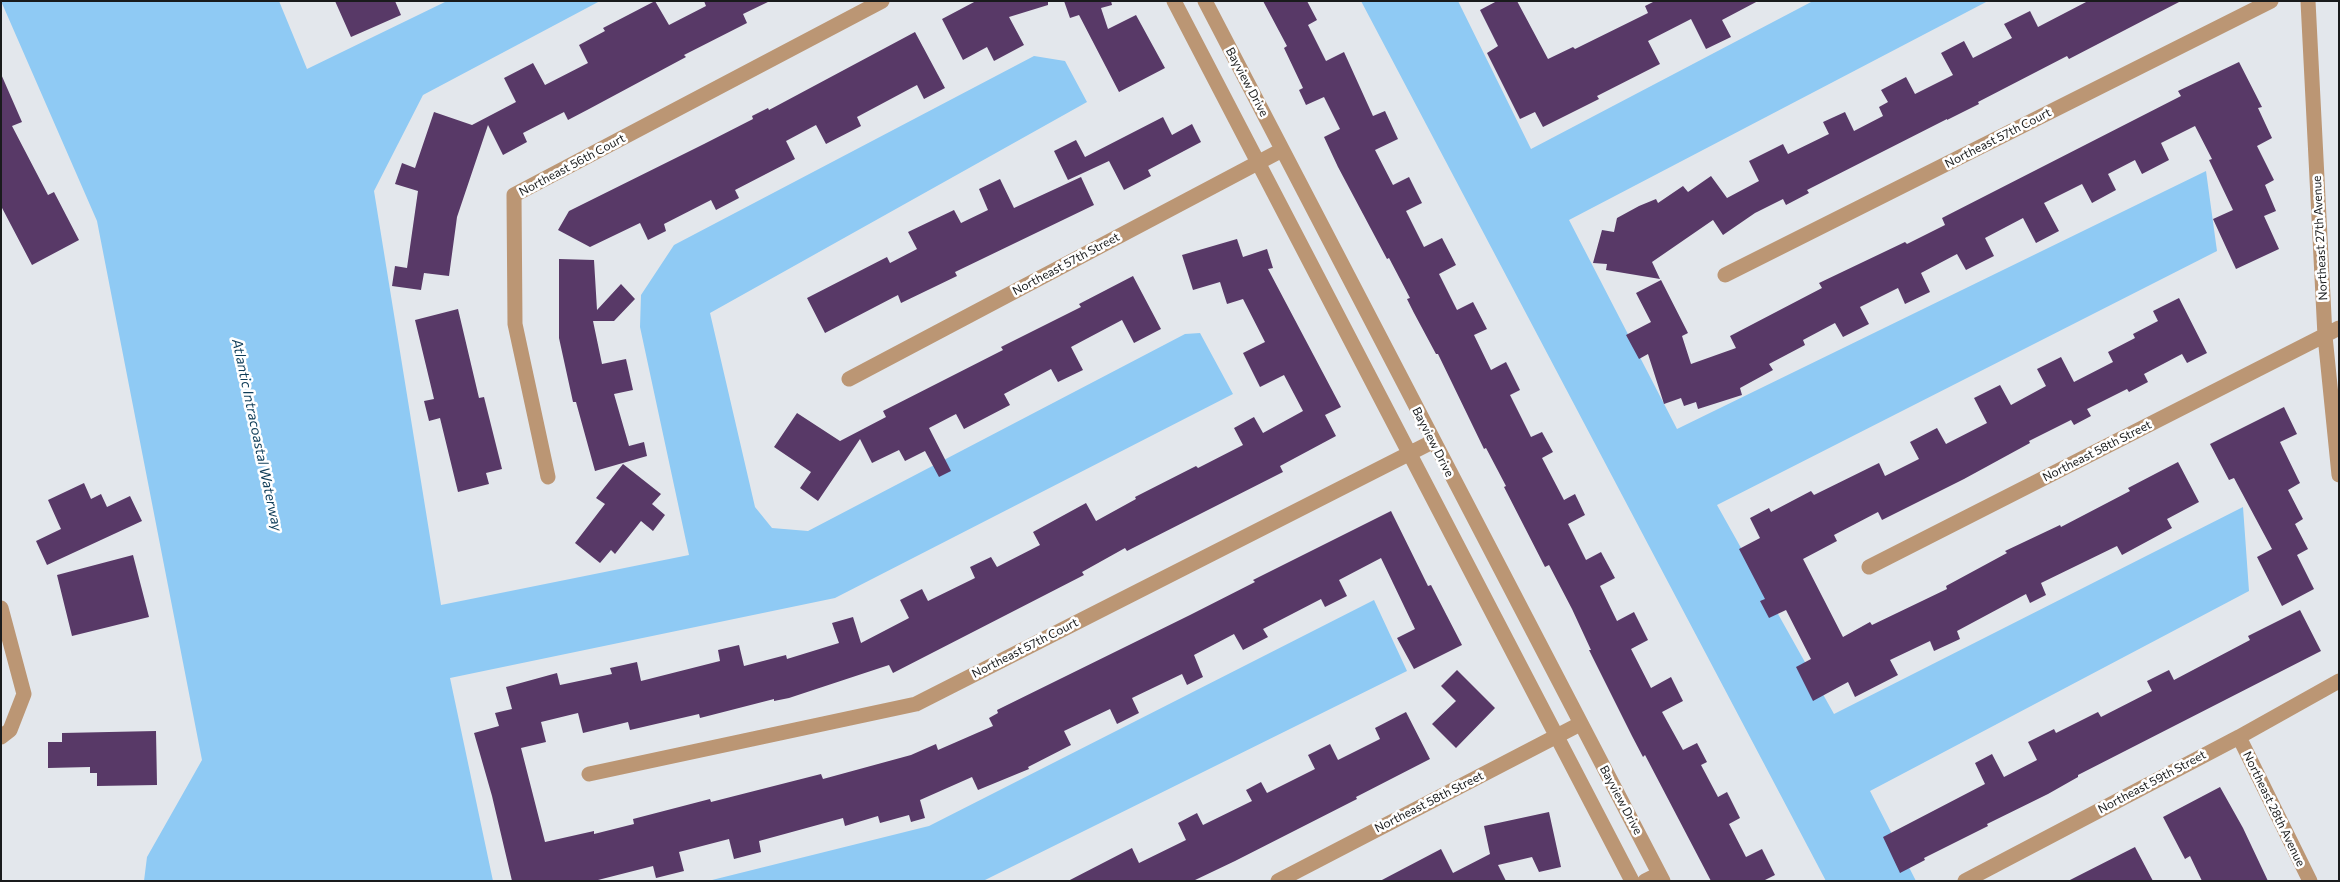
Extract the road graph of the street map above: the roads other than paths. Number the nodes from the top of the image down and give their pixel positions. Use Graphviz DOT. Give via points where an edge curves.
graph roads {
  1 [pos="882,1"];
  2 [pos="1174,1"];
  3 [pos="2271,1"];
  4 [pos="2308,1"];
  5 [pos="1206,3"];
  6 [pos="1183,18"];
  7 [pos="1282,150"];
  8 [pos="1258,162"];
  9 [pos="1726,275"];
  10 [pos="1363,306"];
  11 [pos="1338,318"];
  12 [pos="2339,328"];
  13 [pos="2324,336"];
  14 [pos="849,378"];
  15 [pos="1432,442"];
  16 [pos="1408,454"];
  17 [pos="2339,475"];
  18 [pos="548,477"];
  19 [pos="1869,566"];
  20 [pos="1515,599"];
  21 [pos="1,608"];
  22 [pos="1490,611"];
  23 [pos="2339,681"];
  24 [pos="1580,724"];
  25 [pos="1,737"];
  26 [pos="1556,737"];
  27 [pos="2238,737"];
  28 [pos="589,774"];
  29 [pos="1661,877"];
  30 [pos="1278,881"];
  31 [pos="1632,881"];
  32 [pos="1645,881"];
  33 [pos="1965,881"];
  34 [pos="2310,881"];
  1 -- 18 [label="street, Northeast 56th Court" via="514,195 515,324"];
  2 -- 6 [label="street"];
  3 -- 9 [label="street, Northeast 57th Court"];
  4 -- 13 [label="street, Northeast 27th Avenue"];
  5 -- 6 [label="street"];
  5 -- 7 [label="street, Bayview Drive"];
  6 -- 8 [label="street"];
  7 -- 8 [label="street, Northeast 57th Street"];
  7 -- 10 [label="street, Bayview Drive"];
  8 -- 11 [label="street"];
  8 -- 14 [label="street, Northeast 57th Street"];
  10 -- 11 [label="street"];
  10 -- 15 [label="street, Bayview Drive"];
  11 -- 16 [label="street"];
  12 -- 13 [label="street, Northeast 58th Street"];
  13 -- 17 [label="street, Northeast 27th Avenue"];
  13 -- 19 [label="street, Northeast 58th Street"];
  15 -- 16 [label="street, Northeast 57th Court"];
  15 -- 20 [label="street, Bayview Drive"];
  16 -- 22 [label="street"];
  16 -- 28 [label="street, Northeast 57th Court" via="916,704"];
  20 -- 22 [label="street"];
  20 -- 24 [label="street, Bayview Drive"];
  21 -- 25 [label="street" via="24,694 10,730"];
  22 -- 26 [label="street"];
  23 -- 27 [label="street, Northeast 59th Street"];
  24 -- 26 [label="street, Northeast 58th Street"];
  24 -- 29 [label="street, Bayview Drive"];
  26 -- 30 [label="street, Northeast 58th Street"];
  26 -- 31 [label="street"];
  27 -- 33 [label="street, Northeast 59th Street"];
  27 -- 34 [label="street, Northeast 28th Avenue"];
  29 -- 32 [label="street"];
}
